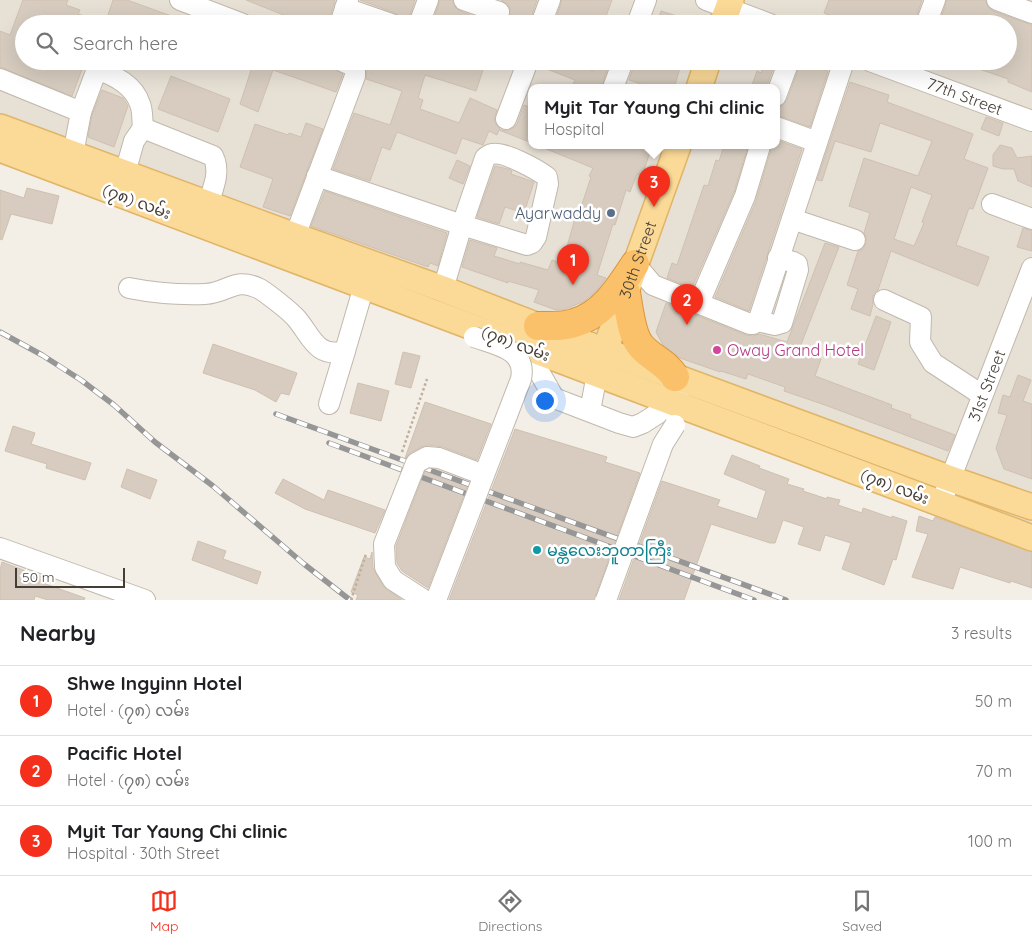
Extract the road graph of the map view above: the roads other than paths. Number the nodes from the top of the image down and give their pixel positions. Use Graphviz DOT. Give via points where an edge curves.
graph roads {
  1 [pos="180,0"];
  2 [pos="428,0"];
  3 [pos="464,0"];
  4 [pos="550,0"];
  5 [pos="646,0"];
  6 [pos="934,0"];
  7 [pos="997,0"];
  8 [pos="722,8"];
  9 [pos="344,10"];
  10 [pos="499,12"];
  11 [pos="1032,13"];
  12 [pos="219,15"];
  13 [pos="361,15"];
  14 [pos="423,15"];
  15 [pos="544,15"];
  16 [pos="641,15"];
  17 [pos="743,15"];
  18 [pos="929,15"];
  19 [pos="97,70"];
  20 [pos="105,70"];
  21 [pos="355,70"];
  22 [pos="527,70"];
  23 [pos="620,70"];
  24 [pos="705,70"];
  25 [pos="786,70"];
  26 [pos="841,70"];
  27 [pos="914,70"];
  28 [pos="0,79"];
  29 [pos="614,84"];
  30 [pos="700,84"];
  31 [pos="780,85"];
  32 [pos="524,93"];
  33 [pos="81,112"];
  34 [pos="506,118"];
  35 [pos="1032,121"];
  36 [pos="0,127"];
  37 [pos="143,128"];
  38 [pos="780,128"];
  39 [pos="817,142"];
  40 [pos="0,149"];
  41 [pos="677,149"];
  42 [pos="759,149"];
  43 [pos="73,154"];
  44 [pos="125,173"];
  45 [pos="318,176"];
  46 [pos="208,204"];
  47 [pos="992,204"];
  48 [pos="792,219"];
  49 [pos="1032,219"];
  50 [pos="462,225"];
  51 [pos="295,236"];
  52 [pos="854,240"];
  53 [pos="635,264"];
  54 [pos="1032,268"];
  55 [pos="128,288"];
  56 [pos="373,289"];
  57 [pos="443,289"];
  58 [pos="626,293"];
  59 [pos="884,300"];
  60 [pos="699,303"];
  61 [pos="532,336"];
  62 [pos="345,351"];
  63 [pos="605,351"];
  64 [pos="597,374"];
  65 [pos="678,386"];
  66 [pos="982,395"];
  67 [pos="329,404"];
  68 [pos="590,411"];
  69 [pos="809,454"];
  70 [pos="484,475"];
  71 [pos="951,479"];
  72 [pos="941,503"];
  73 [pos="1032,507"];
  74 [pos="1032,538"];
  75 [pos="0,548"];
  76 [pos="103,593"];
  77 [pos="145,600"];
  78 [pos="424,600"];
  79 [pos="436,600"];
  80 [pos="606,600"];
  1 -- 12 [label="street"];
  2 -- 14 [label="street"];
  3 -- 10 [label="street"];
  4 -- 15 [label="street"];
  5 -- 16 [label="street"];
  6 -- 18 [label="street"];
  7 -- 11 [label="street"];
  8 -- 17 [label="street"];
  9 -- 13 [label="street"];
  19 -- 33 [label="street"];
  20 -- 37 [label="street" via="132,88 140,104"];
  21 -- 45 [label="street"];
  22 -- 32 [label="street"];
  23 -- 29 [label="street"];
  24 -- 30 [label="main road"];
  25 -- 31 [label="street"];
  26 -- 39 [label="street"];
  27 -- 35 [label="street, 77th Street"];
  28 -- 33 [label="street"];
  32 -- 34 [label="street"];
  33 -- 43 [label="street"];
  36 -- 43 [label="main road, (၇၈) လမ်း"];
  37 -- 44 [label="street" via="134,141"];
  37 -- 46 [label="street" via="213,156 217,173"];
  38 -- 39 [label="street"];
  39 -- 48 [label="street"];
  40 -- 56 [label="main road, (၇၈) လမ်း"];
  41 -- 53 [label="main road, 30th Street"];
  42 -- 60 [label="street" via="745,196"];
  43 -- 44 [label="main road, (၇၈) လမ်း"];
  44 -- 46 [label="main road, (၇၈) လမ်း"];
  45 -- 50 [label="street"];
  45 -- 51 [label="street"];
  46 -- 51 [label="main road, (၇၈) လမ်း"];
  47 -- 49 [label="street"];
  48 -- 52 [label="street"];
  48 -- 60 [label="street" via="757,321 750,324"];
  50 -- 50 [label="street" via="485,158 491,154 500,154 539,170 547,177 536,237 532,243 527,245"];
  50 -- 57 [label="street"];
  51 -- 57 [label="main road, (၇၈) လမ်း"];
  53 -- 58 [label="main road, 30th Street"];
  53 -- 60 [label="street" via="653,285"];
  53 -- 61 [label="highway" via="600,309 585,319"];
  54 -- 66 [label="street, 31st Street"];
  55 -- 62 [label="street" via="162,294 202,294 224,290 235,283 249,284 262,290 296,317 310,339 327,353"];
  56 -- 61 [label="main road, (၇၈) လမ်း"];
  56 -- 62 [label="street"];
  56 -- 70 [label="street, bridge" via="394,302 515,354 522,365 521,379"];
  57 -- 61 [label="main road, (၇၈) လမ်း"];
  58 -- 63 [label="main road, 30th Street"];
  58 -- 65 [label="highway" via="634,334 640,346 670,369"];
  59 -- 66 [label="street" via="920,317 920,342 933,363"];
  61 -- 63 [label="main road, (၇၈) လမ်း"];
  61 -- 64 [label="main road, (၇၈) လမ်း"];
  61 -- 68 [label="street" via="554,398"];
  62 -- 67 [label="street"];
  63 -- 64 [label="main road, 30th Street"];
  63 -- 65 [label="main road, (၇၈) လမ်း"];
  64 -- 65 [label="main road, (၇၈) လမ်း"];
  64 -- 68 [label="street"];
  65 -- 68 [label="street" via="643,423 633,427"];
  65 -- 69 [label="main road, (၇၈) လမ်း"];
  65 -- 71 [label="main road, (၇၈) လမ်း"];
  66 -- 71 [label="street, 31st Street"];
  69 -- 72 [label="main road, (၇၈) လမ်း"];
  69 -- 80 [label="street, bridge" via="795,454 688,420 674,425 663,444"];
  70 -- 78 [label="street, bridge" via="439,458 427,456 416,463 384,544 385,567 393,580"];
  70 -- 79 [label="street, bridge"];
  71 -- 72 [label="street, 31st Street"];
  71 -- 73 [label="main road, (၇၈) လမ်း"];
  72 -- 74 [label="main road, (၇၈) လမ်း"];
  75 -- 76 [label="street"];
  76 -- 77 [label="street"];
}
